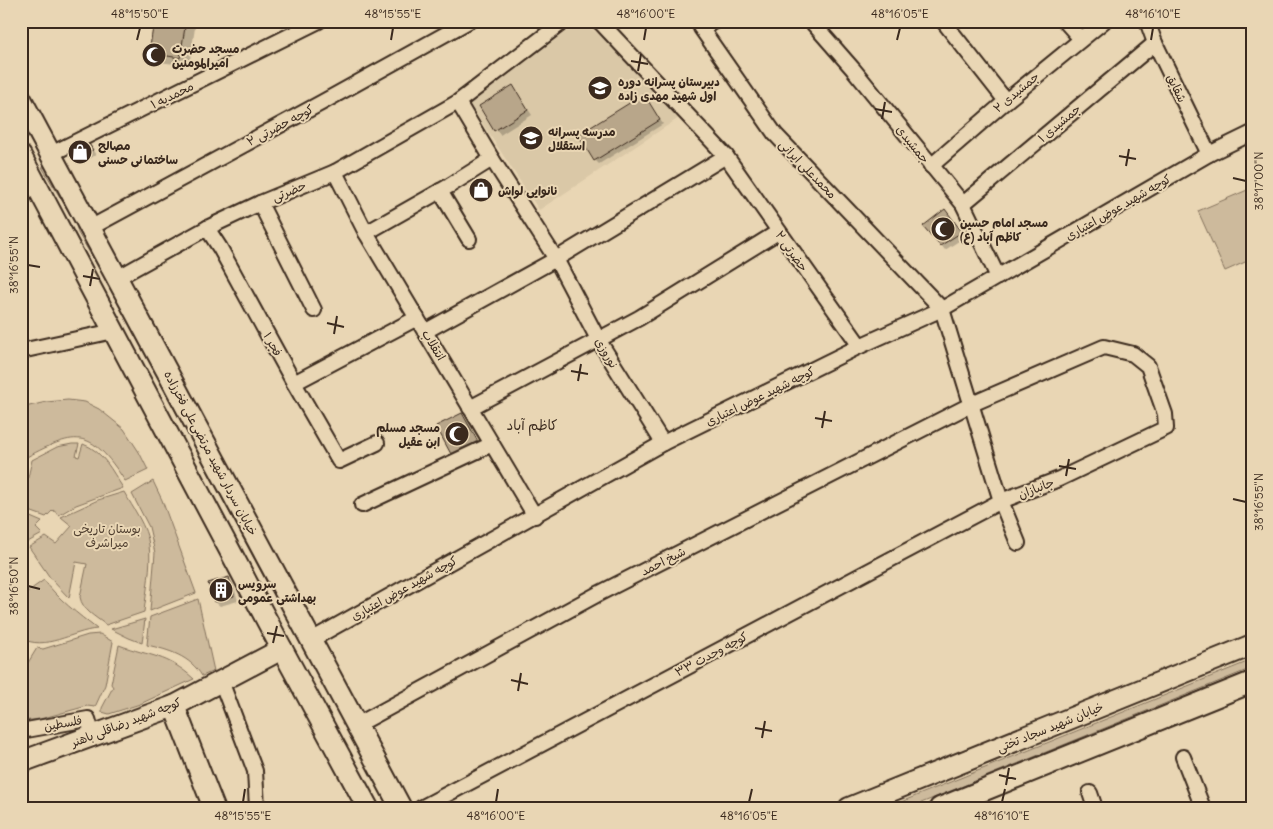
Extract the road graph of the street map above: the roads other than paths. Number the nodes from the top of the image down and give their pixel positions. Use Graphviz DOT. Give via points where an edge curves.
graph roads {
  1 [pos="468,21"];
  2 [pos="564,21"];
  3 [pos="715,21"];
  4 [pos="811,21"];
  5 [pos="944,21"];
  6 [pos="1065,21"];
  7 [pos="1104,21"];
  8 [pos="1147,21"];
  9 [pos="317,22"];
  10 [pos="601,22"];
  11 [pos="698,25"];
  12 [pos="1081,39"];
  13 [pos="1155,42"];
  14 [pos="21,99"];
  15 [pos="1006,100"];
  16 [pos="458,102"];
  17 [pos="1252,134"];
  18 [pos="51,154"];
  19 [pos="1209,154"];
  20 [pos="726,156"];
  21 [pos="492,159"];
  22 [pos="23,163"];
  23 [pos="931,166"];
  24 [pos="335,172"];
  25 [pos="440,191"];
  26 [pos="260,203"];
  27 [pos="962,204"];
  28 [pos="90,228"];
  29 [pos="207,228"];
  30 [pos="778,232"];
  31 [pos="366,233"];
  32 [pos="469,239"];
  33 [pos="556,259"];
  34 [pos="998,277"];
  35 [pos="117,278"];
  36 [pos="942,309"];
  37 [pos="314,310"];
  38 [pos="417,318"];
  39 [pos="114,331"];
  40 [pos="426,331"];
  41 [pos="599,341"];
  42 [pos="860,346"];
  43 [pos="21,351"];
  44 [pos="294,383"];
  45 [pos="972,404"];
  46 [pos="470,408"];
  47 [pos="377,443"];
  48 [pos="663,443"];
  49 [pos="492,444"];
  50 [pos="1126,448"];
  51 [pos="1001,501"];
  52 [pos="362,505"];
  53 [pos="535,516"];
  54 [pos="1018,543"];
  55 [pos="311,640"];
  56 [pos="1252,645"];
  57 [pos="282,649"];
  58 [pos="221,681"];
  59 [pos="1252,682"];
  60 [pos="174,706"];
  61 [pos="357,725"];
  62 [pos="21,731"];
  63 [pos="93,736"];
  64 [pos="1183,757"];
  65 [pos="21,762"];
  66 [pos="1090,793"];
  67 [pos="214,808"];
  68 [pos="257,808"];
  69 [pos="368,808"];
  70 [pos="401,808"];
  71 [pos="421,808"];
  72 [pos="849,808"];
  73 [pos="940,808"];
  74 [pos="1095,808"];
  75 [pos="1203,808"];
  1 -- 28 [label="street, کوچه حضرتی ۲"];
  2 -- 16 [label="street, حضرتی"];
  3 -- 11 [label="street, محمدعلی ایرانی"];
  4 -- 23 [label="street, جمشیدی"];
  5 -- 15 [label="street"];
  6 -- 12 [label="street"];
  7 -- 12 [label="street, جمشیدی ۲"];
  8 -- 13 [label="street, شقایق"];
  9 -- 18 [label="street, محمدیه ۱"];
  10 -- 20 [label="street, حضرتی ۲"];
  11 -- 36 [label="street, محمدعلی ایرانی" via="774,134"];
  12 -- 15 [label="street, جمشیدی ۲"];
  13 -- 19 [label="street, شقایق"];
  13 -- 27 [label="street, جمشیدی ۱"];
  14 -- 18 [label="main road, خیابان سردار شهید مرتضی‌علی فخرزاده"];
  15 -- 23 [label="street, جمشیدی ۲"];
  16 -- 21 [label="street, نوروزی"];
  16 -- 24 [label="street, حضرتی"];
  17 -- 19 [label="street, کوچه شهید عوض اعتباری"];
  18 -- 22 [label="main road"];
  18 -- 28 [label="main road, خیابان سردار شهید مرتضی‌علی فخرزاده"];
  19 -- 34 [label="street, کوچه شهید عوض اعتباری"];
  20 -- 30 [label="street, حضرتی ۲"];
  20 -- 33 [label="street"];
  21 -- 25 [label="street"];
  21 -- 33 [label="street, نوروزی"];
  22 -- 39 [label="main road"];
  23 -- 27 [label="street, جمشیدی"];
  24 -- 26 [label="street, حضرتی"];
  24 -- 31 [label="street, انتقلاب"];
  25 -- 31 [label="street"];
  25 -- 32 [label="street"];
  26 -- 29 [label="street, حضرتی"];
  26 -- 37 [label="street"];
  27 -- 34 [label="street, جمشیدی"];
  28 -- 35 [label="main road, خیابان سردار شهید مرتضی‌علی فخرزاده"];
  29 -- 35 [label="street, حضرتی"];
  29 -- 44 [label="street, فجر ۱"];
  30 -- 41 [label="street"];
  30 -- 42 [label="street, حضرتی ۲"];
  31 -- 38 [label="street, انتقلاب"];
  33 -- 40 [label="street"];
  33 -- 41 [label="street, نوروزی"];
  34 -- 36 [label="street, کوچه شهید عوض اعتباری"];
  35 -- 55 [label="main road, خیابان سردار شهید مرتضی‌علی فخرزاده"];
  36 -- 42 [label="street, کوچه شهید عوض اعتباری"];
  36 -- 45 [label="street"];
  38 -- 40 [label="street, انتقلاب"];
  38 -- 44 [label="street"];
  39 -- 43 [label="street"];
  39 -- 57 [label="main road"];
  40 -- 46 [label="street, انتقلاب"];
  41 -- 46 [label="street"];
  41 -- 48 [label="street, نوروزی"];
  42 -- 48 [label="street, کوچه شهید عوض اعتباری"];
  44 -- 47 [label="street, فجر ۱" via="339,461"];
  45 -- 50 [label="street, شیخ احمد" via="1104,347 1133,354 1148,366 1165,414 1166,428"];
  45 -- 51 [label="street"];
  45 -- 61 [label="street, شیخ احمد" via="598,594"];
  46 -- 49 [label="street, انتقلاب"];
  48 -- 53 [label="street, کوچه شهید عوض اعتباری"];
  49 -- 52 [label="street"];
  49 -- 53 [label="street, انتقلاب"];
  50 -- 51 [label="street, جانبازان"];
  51 -- 54 [label="street"];
  51 -- 71 [label="street, کوچه وحدت ۳۳"];
  53 -- 55 [label="street, کوچه شهید عوض اعتباری"];
  55 -- 61 [label="main road, خیابان سردار شهید مرتضی‌علی فخرزاده"];
  56 -- 72 [label="main road, خیابان شهید سجاد تختی"];
  57 -- 58 [label="main road, کوچه شهید رضاقلی باهنر"];
  57 -- 69 [label="main road"];
  58 -- 60 [label="main road, کوچه شهید رضاقلی باهنر"];
  58 -- 68 [label="street" via="255,771"];
  59 -- 73 [label="main road"];
  60 -- 63 [label="main road, کوچه شهید رضاقلی باهنر"];
  60 -- 67 [label="main road"];
  61 -- 70 [label="main road, خیابان سردار شهید مرتضی‌علی فخرزاده"];
  62 -- 63 [label="street, فلسطین" via="88,718"];
  63 -- 65 [label="main road, کوچه شهید رضاقلی باهنر"];
  64 -- 75 [label="street"];
  66 -- 74 [label="street"];
}
